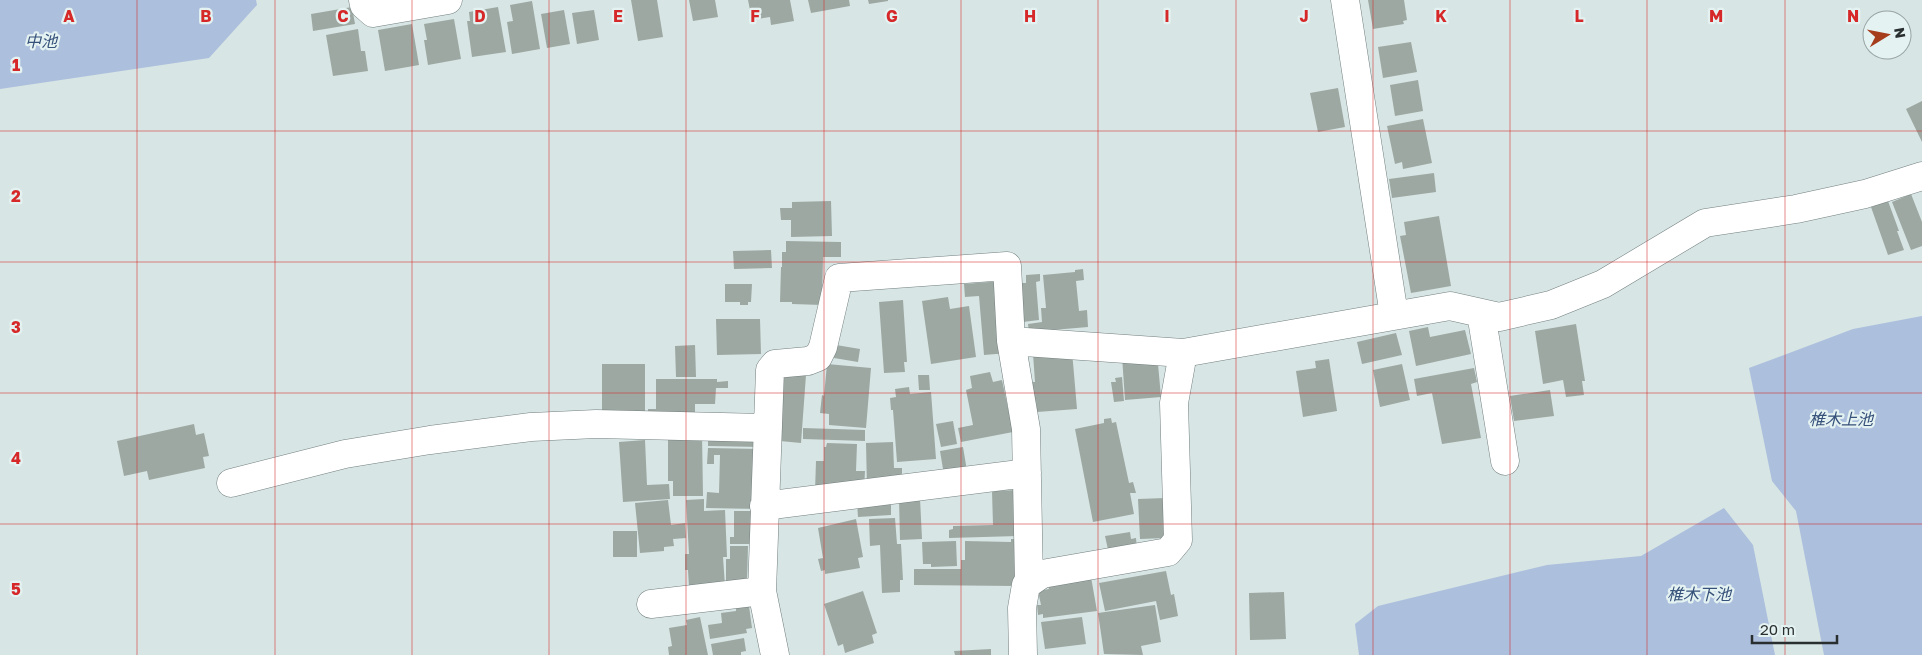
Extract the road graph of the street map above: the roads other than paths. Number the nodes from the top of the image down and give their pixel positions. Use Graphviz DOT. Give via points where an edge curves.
graph roads {
  1 [pos="363,0"];
  2 [pos="448,0"];
  3 [pos="1345,0"];
  4 [pos="1922,176"];
  5 [pos="1481,313"];
  6 [pos="1394,315"];
  7 [pos="1012,341"];
  8 [pos="1183,353"];
  9 [pos="768,428"];
  10 [pos="1505,461"];
  11 [pos="1027,473"];
  12 [pos="231,483"];
  13 [pos="764,506"];
  14 [pos="1029,582"];
  15 [pos="762,591"];
  16 [pos="651,604"];
  17 [pos="775,655"];
  18 [pos="1023,655"];
  1 -- 2 [label="street" via="373,13"];
  3 -- 6 [label="street"];
  4 -- 5 [label="street" via="1865,194 1796,209 1705,223 1603,284 1551,305 1499,317"];
  5 -- 6 [label="street" via="1450,306"];
  5 -- 10 [label="street"];
  6 -- 8 [label="street"];
  7 -- 8 [label="street"];
  7 -- 9 [label="street" via="1007,266 839,278 818,357 774,364 770,370"];
  7 -- 11 [label="street" via="1026,429"];
  8 -- 14 [label="street" via="1174,403 1178,540 1168,552 1042,574"];
  9 -- 12 [label="street" via="596,424 531,426 345,454"];
  9 -- 13 [label="street"];
  11 -- 13 [label="street"];
  11 -- 14 [label="street"];
  13 -- 15 [label="street"];
  14 -- 18 [label="street" via="1022,608"];
  15 -- 16 [label="street"];
  15 -- 17 [label="street"];
}
